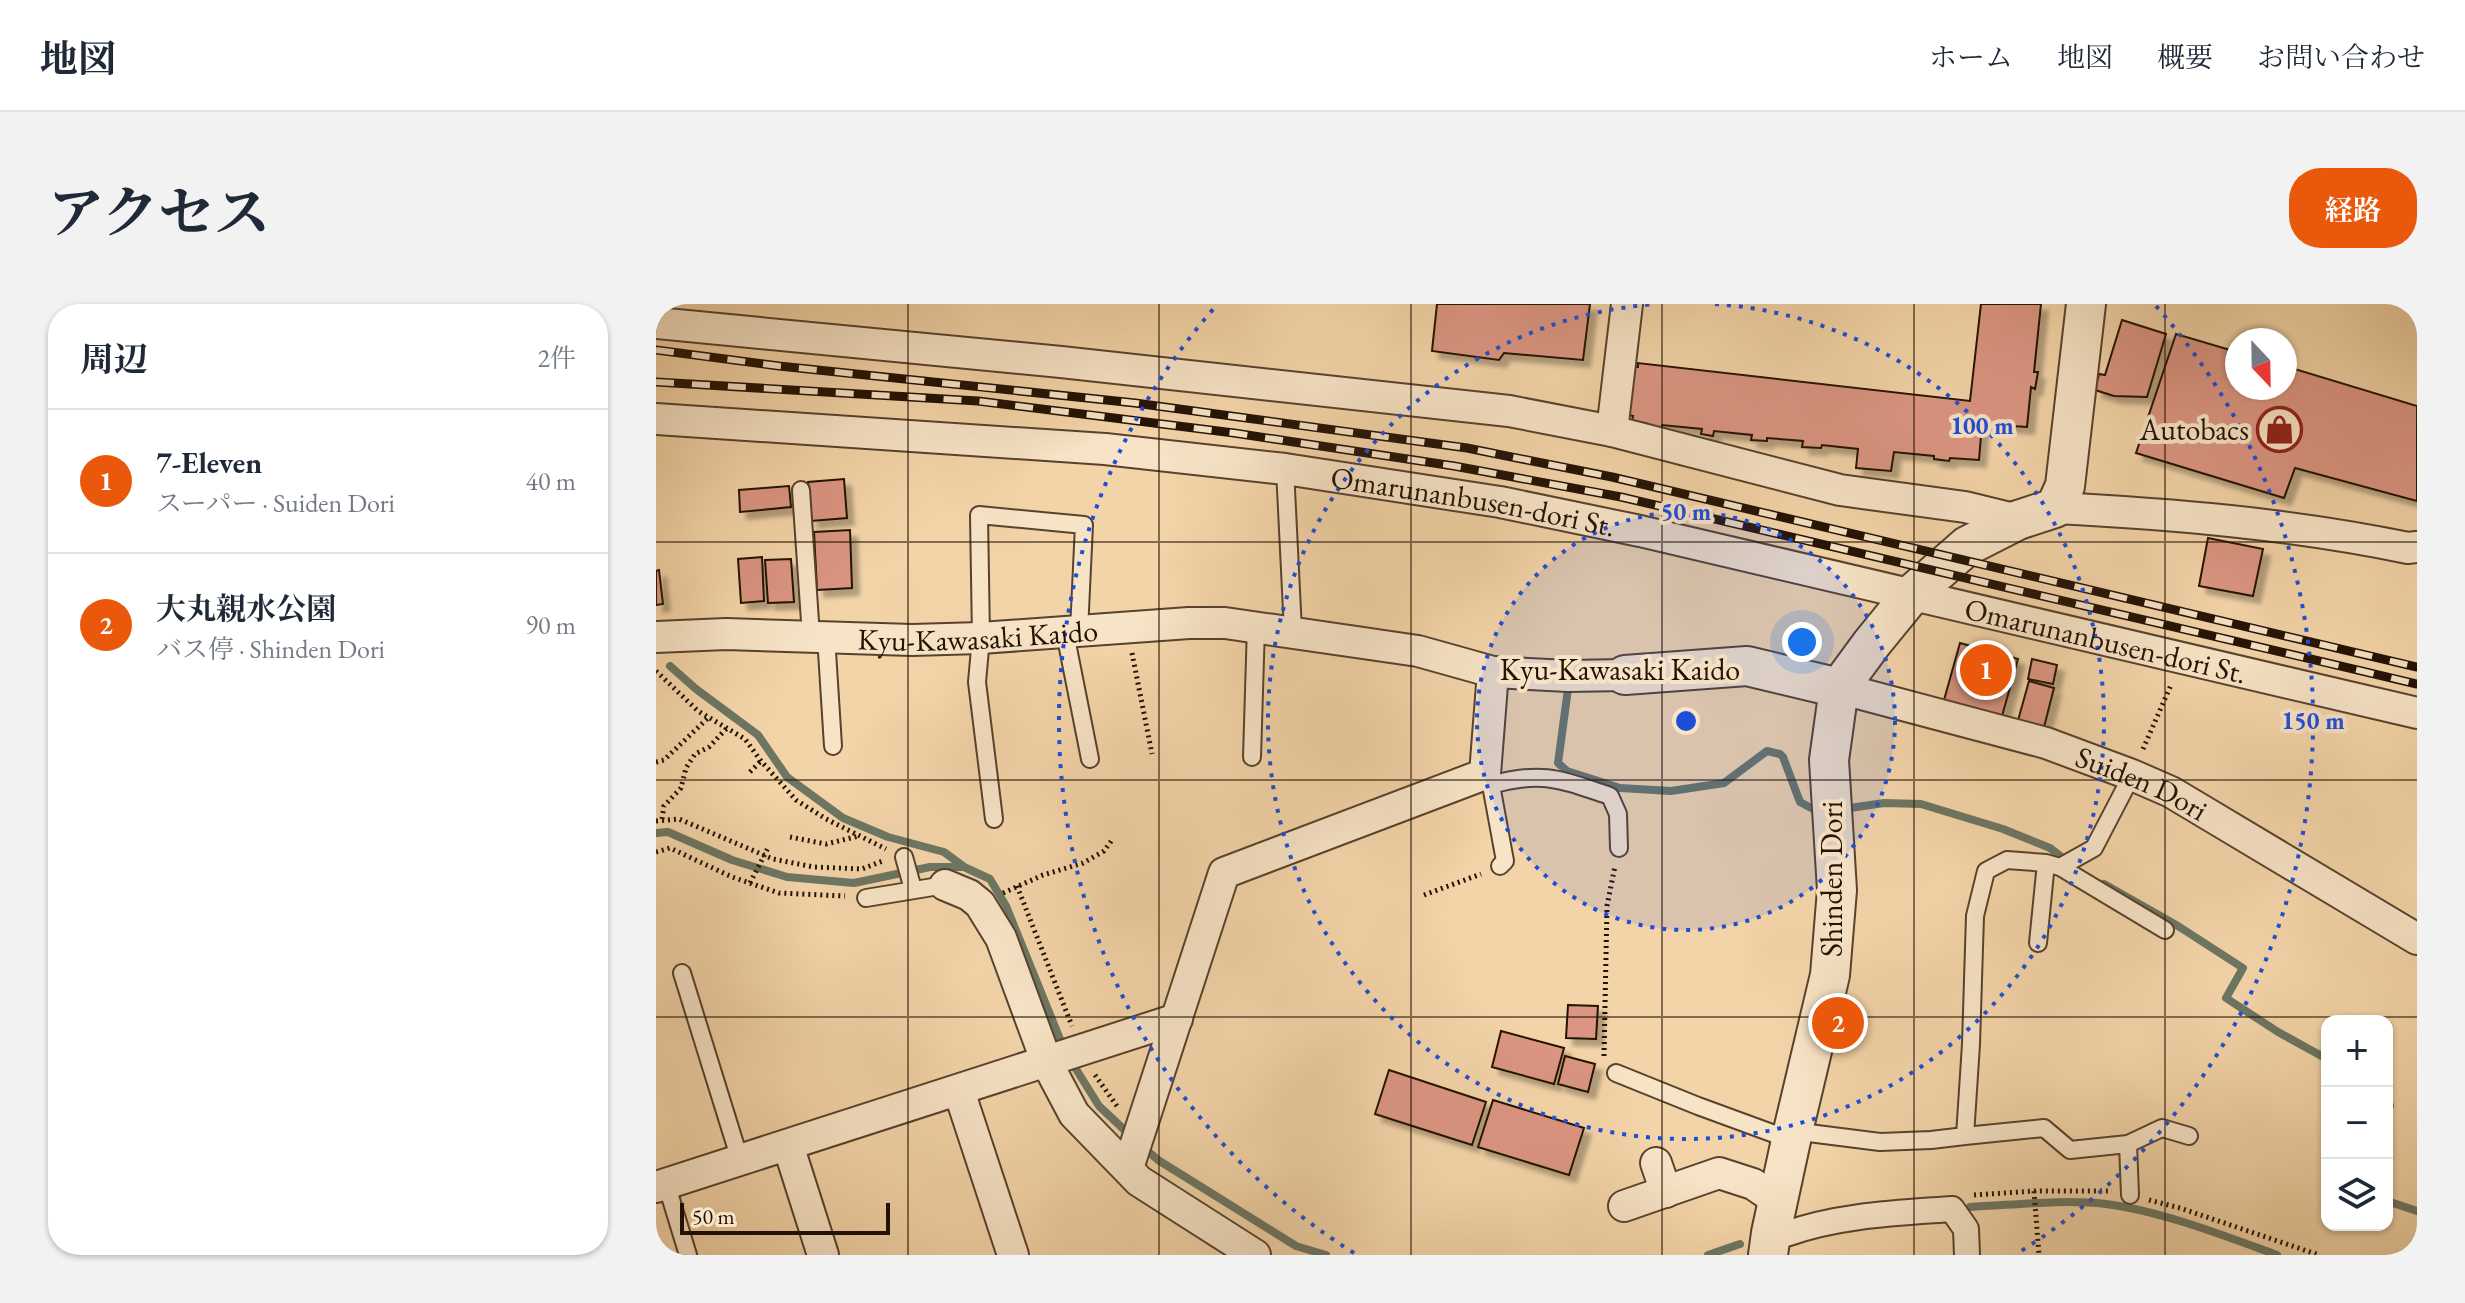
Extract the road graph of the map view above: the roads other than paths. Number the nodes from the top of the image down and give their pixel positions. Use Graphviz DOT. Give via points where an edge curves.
graph roads {
  1 [pos="1627,304"];
  2 [pos="2086,304"];
  3 [pos="656,323"];
  4 [pos="656,419"];
  5 [pos="1612,431"];
  6 [pos="1285,469"];
  7 [pos="801,490"];
  8 [pos="2055,508"];
  9 [pos="2018,520"];
  10 [pos="2417,547"];
  11 [pos="1912,594"];
  12 [pos="1256,626"];
  13 [pos="1293,631"];
  14 [pos="1072,632"];
  15 [pos="819,636"];
  16 [pos="656,637"];
  17 [pos="981,638"];
  18 [pos="1493,672"];
  19 [pos="1625,675"];
  20 [pos="1839,688"];
  21 [pos="2417,713"];
  22 [pos="833,746"];
  23 [pos="1252,757"];
  24 [pos="1090,759"];
  25 [pos="2132,775"];
  26 [pos="1488,780"];
  27 [pos="994,819"];
  28 [pos="1619,848"];
  29 [pos="904,857"];
  30 [pos="2053,865"];
  31 [pos="1500,866"];
  32 [pos="945,885"];
  33 [pos="913,889"];
  34 [pos="866,898"];
  35 [pos="2165,930"];
  36 [pos="2417,939"];
  37 [pos="2038,943"];
  38 [pos="682,973"];
  39 [pos="1177,1019"];
  40 [pos="1066,1056"];
  41 [pos="1616,1073"];
  42 [pos="959,1091"];
  43 [pos="1792,1136"];
  44 [pos="1965,1136"];
  45 [pos="2189,1136"];
  46 [pos="2128,1144"];
  47 [pos="788,1145"];
  48 [pos="1135,1146"];
  49 [pos="740,1160"];
  50 [pos="1656,1163"];
  51 [pos="661,1185"];
  52 [pos="1666,1192"];
  53 [pos="2130,1195"];
  54 [pos="1624,1206"];
  55 [pos="1778,1230"];
  56 [pos="688,1255"];
  57 [pos="823,1255"];
  58 [pos="1013,1255"];
  59 [pos="1255,1255"];
  60 [pos="1967,1255"];
  1 -- 5 [label="street"];
  2 -- 8 [label="street" via="2065,486"];
  3 -- 5 [label="street" via="1509,411"];
  4 -- 6 [label="street, Omarunanbusen-dori St." via="1105,449"];
  5 -- 9 [label="street" via="1840,490 1965,507"];
  6 -- 11 [label="street, Omarunanbusen-dori St." via="1500,502"];
  6 -- 13 [label="lane"];
  7 -- 15 [label="lane"];
  8 -- 9 [label="street"];
  8 -- 10 [label="street" via="2162,514"];
  9 -- 11 [label="street" via="1967,546"];
  11 -- 20 [label="street"];
  11 -- 21 [label="street, Omarunanbusen-dori St."];
  12 -- 13 [label="street, Kyu-Kawasaki Kaido"];
  12 -- 14 [label="street, Kyu-Kawasaki Kaido" via="1189,623"];
  12 -- 23 [label="lane"];
  13 -- 18 [label="street, Kyu-Kawasaki Kaido" via="1418,651"];
  14 -- 17 [label="street, Kyu-Kawasaki Kaido"];
  14 -- 17 [label="lane" via="1084,525 979,515"];
  14 -- 24 [label="lane"];
  15 -- 16 [label="street, Kyu-Kawasaki Kaido"];
  15 -- 17 [label="street, Kyu-Kawasaki Kaido"];
  15 -- 22 [label="lane"];
  17 -- 27 [label="lane" via="977,682"];
  18 -- 19 [label="street, Kyu-Kawasaki Kaido"];
  18 -- 26 [label="street"];
  19 -- 20 [label="street, Kyu-Kawasaki Kaido" via="1747,666"];
  20 -- 25 [label="street, Suiden Dori" via="2046,743"];
  20 -- 43 [label="street, Shinden Dori" via="1829,760 1837,890 1830,975"];
  25 -- 30 [label="lane" via="2094,848"];
  25 -- 36 [label="street, Suiden Dori" via="2171,792"];
  26 -- 28 [label="lane" via="1547,776 1610,796 1618,814"];
  26 -- 31 [label="lane" via="1505,861"];
  26 -- 39 [label="street" via="1224,873"];
  29 -- 33 [label="lane"];
  30 -- 35 [label="lane"];
  30 -- 37 [label="lane"];
  30 -- 44 [label="lane" via="2007,860 1986,871 1975,916"];
  32 -- 33 [label="lane"];
  32 -- 40 [label="street" via="980,904"];
  33 -- 34 [label="lane"];
  38 -- 49 [label="lane"];
  39 -- 40 [label="street"];
  39 -- 48 [label="street"];
  40 -- 42 [label="street"];
  40 -- 48 [label="street" via="1074,1114"];
  41 -- 43 [label="lane"];
  42 -- 47 [label="street"];
  42 -- 58 [label="street"];
  43 -- 44 [label="lane" via="1880,1142"];
  43 -- 55 [label="street, Shinden Dori"];
  44 -- 46 [label="lane" via="2044,1128 2070,1150"];
  45 -- 46 [label="lane" via="2162,1128"];
  46 -- 53 [label="lane"];
  47 -- 49 [label="street"];
  47 -- 57 [label="street"];
  48 -- 59 [label="street" via="1139,1181"];
  49 -- 51 [label="street"];
  50 -- 52 [label="street"];
  51 -- 56 [label="lane"];
  52 -- 54 [label="street"];
  52 -- 55 [label="street" via="1719,1173 1753,1184"];
  55 -- 60 [label="street" via="1952,1209 1966,1229"];
}
